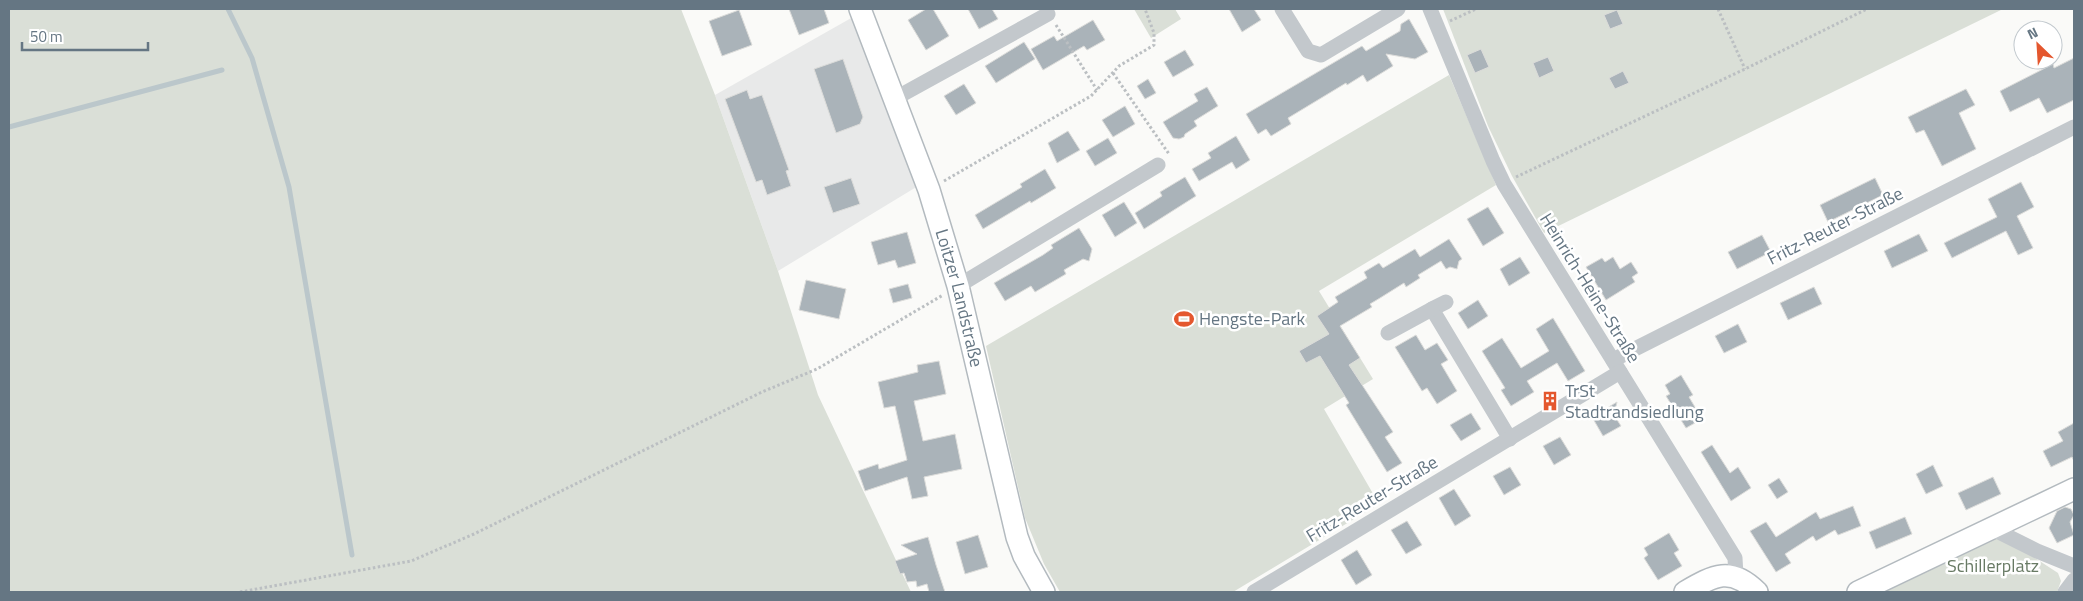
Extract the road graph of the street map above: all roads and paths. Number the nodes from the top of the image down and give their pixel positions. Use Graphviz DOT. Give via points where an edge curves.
graph roads {
  1 [pos="860,9"];
  2 [pos="1145,9"];
  3 [pos="1282,9"];
  4 [pos="1398,9"];
  5 [pos="1430,9"];
  6 [pos="1476,9"];
  7 [pos="1718,9"];
  8 [pos="1867,9"];
  9 [pos="1048,14"];
  10 [pos="1438,27"];
  11 [pos="1745,69"];
  12 [pos="1113,73"];
  13 [pos="1097,90"];
  14 [pos="894,99"];
  15 [pos="2074,127"];
  16 [pos="1158,166"];
  17 [pos="1504,184"];
  18 [pos="928,190"];
  19 [pos="958,286"];
  20 [pos="1446,302"];
  21 [pos="1432,309"];
  22 [pos="1388,333"];
  23 [pos="1616,366"];
  24 [pos="1510,439"];
  25 [pos="2074,488"];
  26 [pos="1993,529"];
  27 [pos="2074,566"];
  28 [pos="1736,576"];
  29 [pos="2074,580"];
  30 [pos="240,592"];
  31 [pos="1044,592"];
  32 [pos="1254,592"];
  33 [pos="1685,592"];
  34 [pos="1757,592"];
  35 [pos="1858,592"];
  36 [pos="2065,592"];
  1 -- 14 [label="main road, Loitzer Landstraße"];
  2 -- 12 [label="path" via="1154,34 1154,45"];
  3 -- 4 [label="street" via="1308,51 1321,55"];
  5 -- 10 [label="street, Heinrich-Heine-Straße"];
  6 -- 10 [label="path"];
  7 -- 11 [label="path"];
  8 -- 11 [label="path"];
  9 -- 13 [label="path"];
  9 -- 14 [label="street"];
  10 -- 17 [label="street, Heinrich-Heine-Straße"];
  11 -- 17 [label="path"];
  12 -- 13 [label="path"];
  12 -- 16 [label="path" via="1170,153"];
  13 -- 18 [label="path"];
  14 -- 18 [label="main road, Loitzer Landstraße"];
  15 -- 23 [label="street, Fritz-Reuter-Straße"];
  16 -- 19 [label="street"];
  17 -- 23 [label="street, Heinrich-Heine-Straße"];
  18 -- 19 [label="main road, Loitzer Landstraße"];
  19 -- 30 [label="path" via="817,369 762,392 474,534 411,561"];
  19 -- 31 [label="main road, Loitzer Landstraße" via="1017,537"];
  20 -- 21 [label="street"];
  21 -- 22 [label="street"];
  21 -- 24 [label="street"];
  23 -- 24 [label="street, Fritz-Reuter-Straße"];
  23 -- 28 [label="street, Heinrich-Heine-Straße" via="1735,558"];
  24 -- 32 [label="street, Fritz-Reuter-Straße"];
  25 -- 26 [label="main road"];
  26 -- 27 [label="street"];
  26 -- 35 [label="main road"];
  28 -- 33 [label="main road" via="1709,578"];
  28 -- 34 [label="main road"];
  29 -- 36 [label="street"];
}
